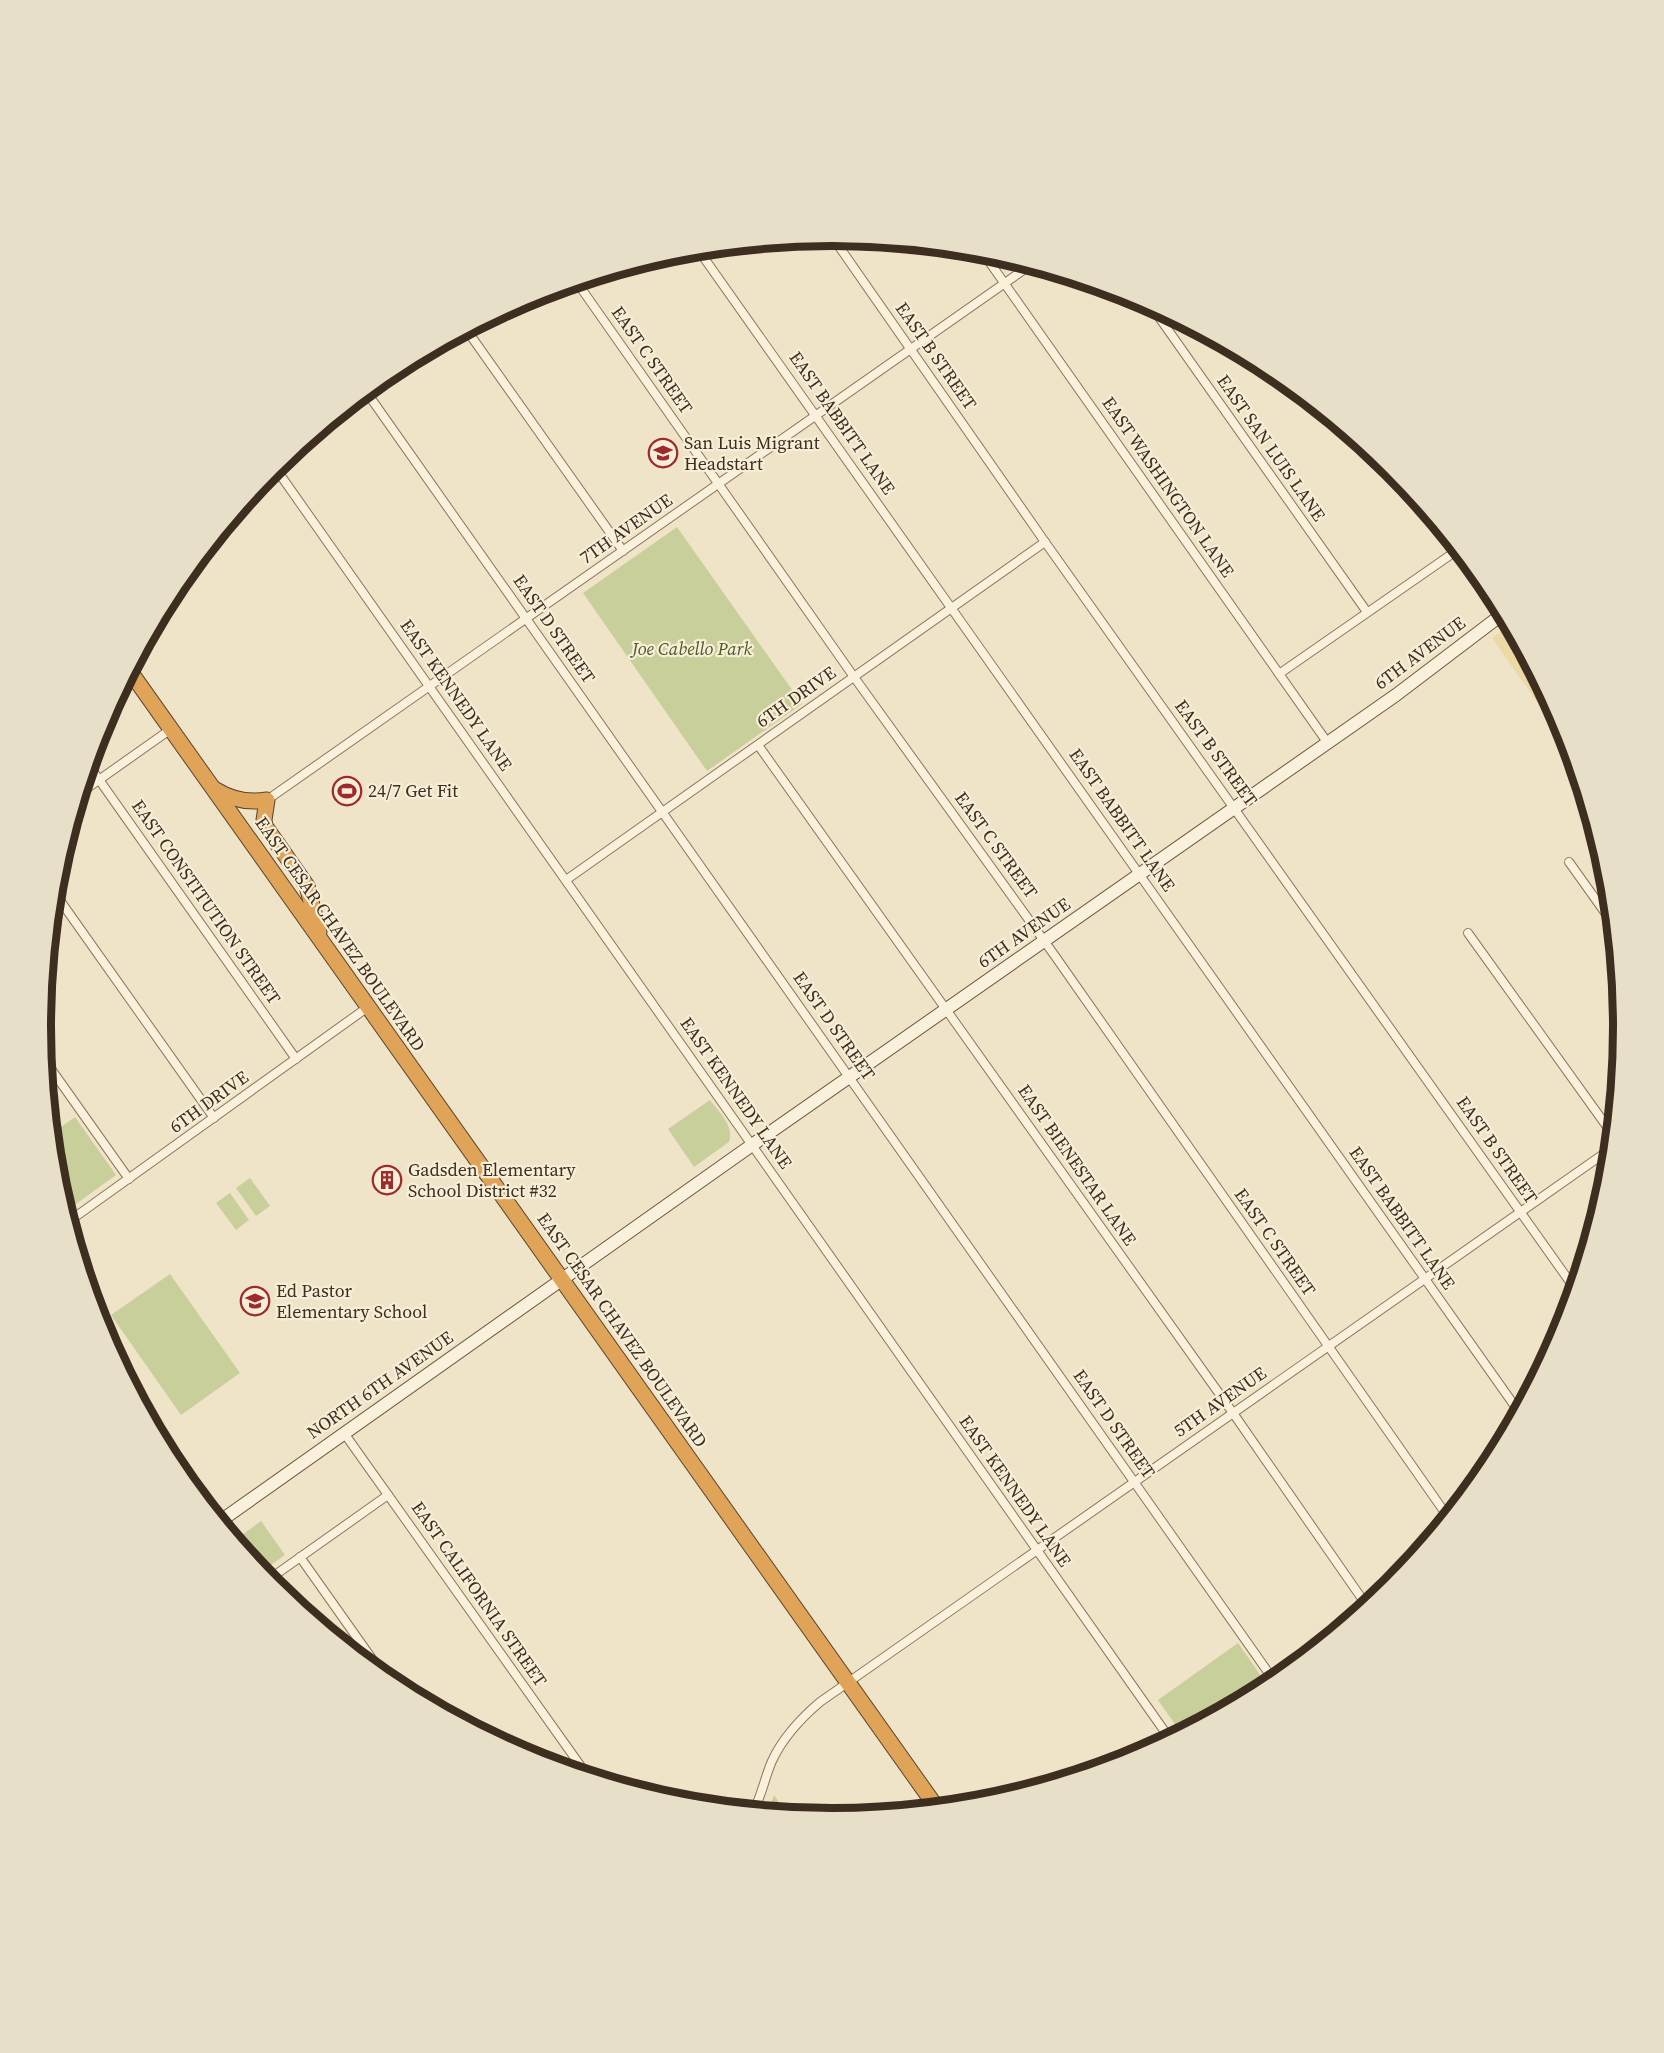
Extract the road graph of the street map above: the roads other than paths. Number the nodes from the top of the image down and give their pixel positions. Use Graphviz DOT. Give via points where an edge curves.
graph roads {
  1 [pos="839,246"];
  2 [pos="704,257"];
  3 [pos="990,262"];
  4 [pos="1024,270"];
  5 [pos="1005,283"];
  6 [pos="580,287"];
  7 [pos="1160,318"];
  8 [pos="470,335"];
  9 [pos="911,349"];
  10 [pos="370,397"];
  11 [pos="816,416"];
  12 [pos="280,474"];
  13 [pos="720,484"];
  14 [pos="1046,542"];
  15 [pos="624,551"];
  16 [pos="1454,553"];
  17 [pos="952,608"];
  18 [pos="1367,612"];
  19 [pos="1497,618"];
  20 [pos="526,619"];
  21 [pos="1279,674"];
  22 [pos="134,677"];
  23 [pos="854,677"];
  24 [pos="429,687"];
  25 [pos="171,729"];
  26 [pos="1328,742"];
  27 [pos="758,745"];
  28 [pos="93,772"];
  29 [pos="99,780"];
  30 [pos="88,787"];
  31 [pos="212,788"];
  32 [pos="267,800"];
  33 [pos="1235,807"];
  34 [pos="663,812"];
  35 [pos="1569,862"];
  36 [pos="1139,874"];
  37 [pos="566,880"];
  38 [pos="62,903"];
  39 [pos="1604,911"];
  40 [pos="1468,933"];
  41 [pos="321,940"];
  42 [pos="1044,941"];
  43 [pos="368,1007"];
  44 [pos="946,1009"];
  45 [pos="296,1059"];
  46 [pos="53,1071"];
  47 [pos="850,1077"];
  48 [pos="214,1118"];
  49 [pos="1606,1126"];
  50 [pos="752,1145"];
  51 [pos="1602,1155"];
  52 [pos="129,1179"];
  53 [pos="1521,1212"];
  54 [pos="75,1217"];
  55 [pos="1424,1278"];
  56 [pos="562,1279"];
  57 [pos="1570,1282"];
  58 [pos="1328,1346"];
  59 [pos="1514,1405"];
  60 [pos="1233,1413"];
  61 [pos="344,1433"];
  62 [pos="1135,1481"];
  63 [pos="388,1495"];
  64 [pos="1444,1511"];
  65 [pos="225,1518"];
  66 [pos="1036,1551"];
  67 [pos="300,1557"];
  68 [pos="276,1574"];
  69 [pos="1362,1599"];
  70 [pos="369,1655"];
  71 [pos="1269,1674"];
  72 [pos="848,1683"];
  73 [pos="1165,1732"];
  74 [pos="579,1765"];
  75 [pos="932,1801"];
  76 [pos="756,1804"];
  1 -- 9 [label="street, EAST B STREET"];
  2 -- 11 [label="street, EAST BABBITT LANE"];
  3 -- 5 [label="street, EAST WASHINGTON LANE"];
  4 -- 5 [label="street, 7TH AVENUE"];
  5 -- 9 [label="street, 7TH AVENUE"];
  5 -- 21 [label="street, EAST WASHINGTON LANE"];
  6 -- 13 [label="street, EAST C STREET"];
  7 -- 18 [label="street, EAST SAN LUIS LANE"];
  8 -- 15 [label="street"];
  9 -- 11 [label="street, 7TH AVENUE"];
  9 -- 14 [label="street, EAST B STREET"];
  10 -- 20 [label="street, EAST D STREET"];
  11 -- 13 [label="street, 7TH AVENUE"];
  11 -- 17 [label="street, EAST BABBITT LANE"];
  12 -- 24 [label="street, EAST KENNEDY LANE"];
  13 -- 15 [label="street, 7TH AVENUE"];
  13 -- 23 [label="street, EAST C STREET"];
  14 -- 17 [label="street, 6TH DRIVE"];
  14 -- 33 [label="street, EAST B STREET"];
  15 -- 20 [label="street, 7TH AVENUE"];
  16 -- 18 [label="street"];
  17 -- 23 [label="street, 6TH DRIVE"];
  17 -- 36 [label="street, EAST BABBITT LANE"];
  18 -- 21 [label="street"];
  19 -- 26 [label="street, 6TH AVENUE"];
  20 -- 24 [label="street, 7TH AVENUE"];
  20 -- 34 [label="street, EAST D STREET"];
  21 -- 26 [label="street, EAST WASHINGTON LANE"];
  22 -- 25 [label="highway, EAST CESAR CHAVEZ BOULEVARD"];
  23 -- 27 [label="street, 6TH DRIVE"];
  23 -- 42 [label="street, EAST C STREET"];
  24 -- 32 [label="street, 7TH AVENUE"];
  24 -- 37 [label="street, EAST KENNEDY LANE"];
  25 -- 29 [label="street"];
  25 -- 31 [label="highway, EAST CESAR CHAVEZ BOULEVARD"];
  26 -- 33 [label="street, 6TH AVENUE"];
  27 -- 34 [label="street, 6TH DRIVE"];
  27 -- 44 [label="street, EAST BIENESTAR LANE"];
  28 -- 29 [label="street, EAST CONSTITUTION STREET"];
  29 -- 30 [label="street"];
  29 -- 45 [label="street, EAST CONSTITUTION STREET"];
  31 -- 32 [label="highway" via="234,799"];
  31 -- 41 [label="highway, EAST CESAR CHAVEZ BOULEVARD"];
  32 -- 41 [label="highway" via="265,826 308,886"];
  33 -- 36 [label="street, 6TH AVENUE"];
  33 -- 53 [label="street, EAST B STREET"];
  34 -- 37 [label="street, 6TH DRIVE"];
  34 -- 47 [label="street, EAST D STREET"];
  35 -- 39 [label="street"];
  36 -- 42 [label="street, 6TH AVENUE"];
  36 -- 55 [label="street, EAST BABBITT LANE"];
  37 -- 50 [label="street, EAST KENNEDY LANE"];
  38 -- 48 [label="street"];
  40 -- 49 [label="street"];
  41 -- 43 [label="highway, EAST CESAR CHAVEZ BOULEVARD"];
  42 -- 44 [label="street, 6TH AVENUE"];
  42 -- 58 [label="street, EAST C STREET"];
  43 -- 45 [label="street, 6TH DRIVE"];
  43 -- 56 [label="highway, EAST CESAR CHAVEZ BOULEVARD"];
  44 -- 47 [label="street, 6TH AVENUE"];
  44 -- 60 [label="street, EAST BIENESTAR LANE"];
  45 -- 48 [label="street, 6TH DRIVE"];
  46 -- 52 [label="street"];
  47 -- 50 [label="street, 6TH AVENUE"];
  47 -- 62 [label="street, EAST D STREET"];
  48 -- 52 [label="street, 6TH DRIVE"];
  50 -- 56 [label="street, 6TH AVENUE"];
  50 -- 66 [label="street, EAST KENNEDY LANE"];
  51 -- 53 [label="street, 5TH AVENUE"];
  52 -- 54 [label="street, 6TH DRIVE"];
  53 -- 55 [label="street, 5TH AVENUE"];
  53 -- 57 [label="street, EAST B STREET"];
  55 -- 58 [label="street, 5TH AVENUE"];
  55 -- 59 [label="street, EAST BABBITT LANE"];
  56 -- 61 [label="street, NORTH 6TH AVENUE"];
  56 -- 72 [label="highway, EAST CESAR CHAVEZ BOULEVARD"];
  58 -- 60 [label="street, 5TH AVENUE"];
  58 -- 64 [label="street, EAST C STREET"];
  60 -- 62 [label="street, 5TH AVENUE"];
  60 -- 69 [label="street, EAST BIENESTAR LANE"];
  61 -- 63 [label="street, EAST CALIFORNIA STREET"];
  61 -- 65 [label="street, NORTH 6TH AVENUE"];
  62 -- 66 [label="street, 5TH AVENUE"];
  62 -- 71 [label="street, EAST D STREET"];
  63 -- 67 [label="street"];
  63 -- 74 [label="street, EAST CALIFORNIA STREET"];
  66 -- 72 [label="street, 5TH AVENUE"];
  66 -- 73 [label="street, EAST KENNEDY LANE"];
  67 -- 68 [label="street"];
  67 -- 70 [label="street"];
  72 -- 75 [label="highway, EAST CESAR CHAVEZ BOULEVARD"];
  72 -- 76 [label="street, 5TH AVENUE" via="794,1726 772,1762"];
}
